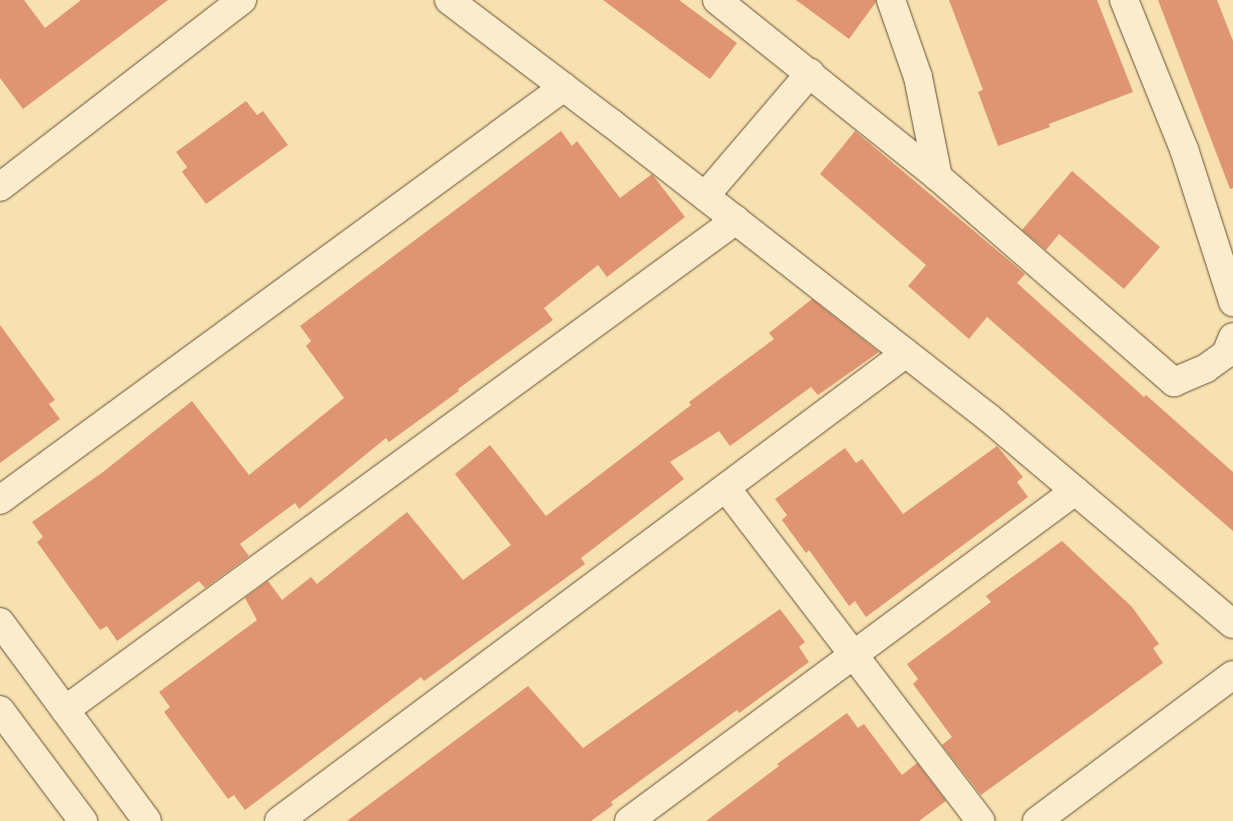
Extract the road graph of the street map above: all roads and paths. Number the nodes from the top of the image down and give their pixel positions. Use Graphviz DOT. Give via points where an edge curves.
graph roads {
  1 [pos="242,0"];
  2 [pos="449,0"];
  3 [pos="717,0"];
  4 [pos="891,0"];
  5 [pos="1124,0"];
  6 [pos="810,73"];
  7 [pos="564,87"];
  8 [pos="938,177"];
  9 [pos="0,187"];
  10 [pos="704,196"];
  11 [pos="736,220"];
  12 [pos="1233,302"];
  13 [pos="1233,337"];
  14 [pos="906,353"];
  15 [pos="726,488"];
  16 [pos="1075,491"];
  17 [pos="0,500"];
  18 [pos="0,622"];
  19 [pos="1233,624"];
  20 [pos="854,655"];
  21 [pos="1233,675"];
  22 [pos="65,710"];
  23 [pos="4,725"];
  24 [pos="82,821"];
  25 [pos="147,821"];
  26 [pos="279,821"];
  27 [pos="629,821"];
  28 [pos="981,821"];
  29 [pos="1037,821"];
  1 -- 9 [label="street"];
  2 -- 7 [label="street"];
  3 -- 6 [label="street"];
  4 -- 8 [label="street" via="918,76"];
  5 -- 12 [label="street" via="1184,149"];
  6 -- 8 [label="street"];
  6 -- 10 [label="street"];
  7 -- 10 [label="street"];
  7 -- 17 [label="street"];
  8 -- 13 [label="street" via="1174,382 1205,369 1226,354"];
  10 -- 11 [label="street"];
  11 -- 14 [label="street"];
  11 -- 22 [label="street"];
  14 -- 15 [label="street"];
  14 -- 16 [label="street"];
  15 -- 20 [label="street"];
  15 -- 26 [label="street"];
  16 -- 19 [label="street"];
  16 -- 20 [label="street"];
  18 -- 22 [label="street"];
  20 -- 27 [label="street"];
  20 -- 28 [label="street"];
  21 -- 29 [label="street"];
  22 -- 25 [label="street"];
  23 -- 24 [label="street"];
}
